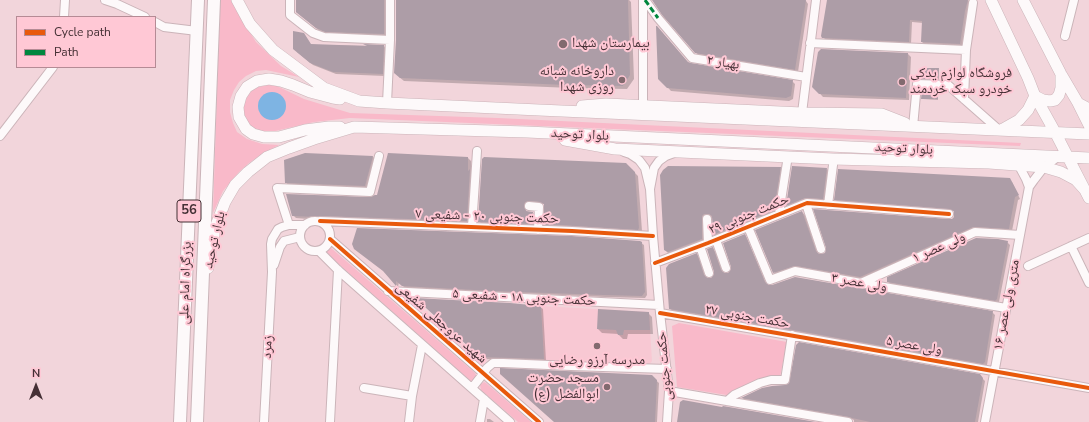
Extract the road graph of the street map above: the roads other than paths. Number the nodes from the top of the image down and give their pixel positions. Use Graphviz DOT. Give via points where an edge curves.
graph roads {
  1 [pos="65,0"];
  2 [pos="105,0"];
  3 [pos="198,0"];
  4 [pos="214,0"];
  5 [pos="237,0"];
  6 [pos="290,0"];
  7 [pos="390,0"];
  8 [pos="644,0"];
  9 [pos="816,0"];
  10 [pos="992,0"];
  11 [pos="1023,0"];
  12 [pos="1074,0"];
  13 [pos="973,3"];
  14 [pos="64,16"];
  15 [pos="143,16"];
  16 [pos="156,22"];
  17 [pos="197,31"];
  18 [pos="1065,36"];
  19 [pos="390,40"];
  20 [pos="810,43"];
  21 [pos="966,50"];
  22 [pos="51,68"];
  23 [pos="1061,74"];
  24 [pos="806,77"];
  25 [pos="1035,96"];
  26 [pos="964,99"];
  27 [pos="359,101"];
  28 [pos="387,103"];
  29 [pos="1078,103"];
  30 [pos="643,106"];
  31 [pos="1089,109"];
  32 [pos="531,110"];
  33 [pos="802,112"];
  34 [pos="1089,125"];
  35 [pos="354,127"];
  36 [pos="913,127"];
  37 [pos="1000,130"];
  38 [pos="527,132"];
  39 [pos="1055,132"];
  40 [pos="1089,134"];
  41 [pos="0,136"];
  42 [pos="615,149"];
  43 [pos="477,151"];
  44 [pos="676,152"];
  45 [pos="378,156"];
  46 [pos="1063,157"];
  47 [pos="1089,158"];
  48 [pos="787,162"];
  49 [pos="1018,164"];
  50 [pos="832,166"];
  51 [pos="1044,167"];
  52 [pos="1030,187"];
  53 [pos="650,190"];
  54 [pos="1087,194"];
  55 [pos="806,204"];
  56 [pos="828,205"];
  57 [pos="529,206"];
  58 [pos="779,214"];
  59 [pos="949,214"];
  60 [pos="708,219"];
  61 [pos="320,222"];
  62 [pos="289,225"];
  63 [pos="305,225"];
  64 [pos="472,227"];
  65 [pos="748,227"];
  66 [pos="538,230"];
  67 [pos="1020,235"];
  68 [pos="653,236"];
  69 [pos="300,237"];
  70 [pos="1089,238"];
  71 [pos="330,239"];
  72 [pos="716,240"];
  73 [pos="704,245"];
  74 [pos="1071,246"];
  75 [pos="821,249"];
  76 [pos="319,251"];
  77 [pos="655,262"];
  78 [pos="1028,266"];
  79 [pos="726,268"];
  80 [pos="338,270"];
  81 [pos="272,272"];
  82 [pos="885,272"];
  83 [pos="709,273"];
  84 [pos="1089,283"];
  85 [pos="861,284"];
  86 [pos="890,288"];
  87 [pos="388,291"];
  88 [pos="1006,308"];
  89 [pos="660,309"];
  90 [pos="200,328"];
  91 [pos="792,335"];
  92 [pos="830,342"];
  93 [pos="422,345"];
  94 [pos="667,370"];
  95 [pos="994,372"];
  96 [pos="484,374"];
  97 [pos="364,388"];
  98 [pos="472,388"];
  99 [pos="1089,388"];
  100 [pos="669,392"];
  101 [pos="412,396"];
  102 [pos="484,399"];
  103 [pos="727,401"];
  104 [pos="180,422"];
  105 [pos="196,422"];
  106 [pos="264,422"];
  107 [pos="330,422"];
  108 [pos="408,422"];
  109 [pos="480,422"];
  110 [pos="510,422"];
  111 [pos="539,422"];
  112 [pos="667,422"];
  113 [pos="848,422"];
  114 [pos="985,422"];
  1 -- 14 [label="street"];
  2 -- 15 [label="street"];
  3 -- 17 [label="highway, بزرگراه امام علی / 56"];
  4 -- 90 [label="highway, بزرگراه امام علی / 56"];
  5 -- 27 [label="main road, بلوار توحید" via="250,24 273,50 324,88"];
  6 -- 19 [label="street" via="290,15 313,33 324,37"];
  7 -- 19 [label="street"];
  8 -- 24 [label="street, بهیار ۲" via="692,58"];
  8 -- 30 [label="street"];
  9 -- 20 [label="street"];
  10 -- 25 [label="main road"];
  11 -- 23 [label="main road"];
  12 -- 18 [label="street"];
  13 -- 21 [label="street"];
  16 -- 17 [label="street"];
  17 -- 104 [label="highway, بزرگراه امام علی / 56"];
  19 -- 28 [label="street"];
  20 -- 21 [label="street"];
  20 -- 24 [label="street"];
  21 -- 26 [label="street"];
  22 -- 41 [label="street"];
  23 -- 25 [label="main road" via="1061,88 1055,100 1043,100"];
  23 -- 29 [label="main road"];
  24 -- 33 [label="street"];
  25 -- 37 [label="main road" via="1019,120"];
  25 -- 39 [label="main road"];
  26 -- 36 [label="street" via="948,85 917,84"];
  26 -- 37 [label="street"];
  27 -- 28 [label="main road, بلوار توحید"];
  27 -- 35 [label="main road" via="333,98 269,79 257,81 247,87 238,107 239,117 246,129 264,138 329,127"];
  28 -- 32 [label="main road, بلوار توحید"];
  29 -- 31 [label="main road"];
  29 -- 34 [label="main road"];
  30 -- 32 [label="main road" via="606,104"];
  30 -- 33 [label="main road"];
  32 -- 36 [label="main road, بلوار توحید"];
  33 -- 36 [label="main road" via="882,114"];
  35 -- 38 [label="main road, بلوار توحید"];
  35 -- 90 [label="main road, بلوار توحید" via="268,157 235,185 224,202 216,228"];
  36 -- 37 [label="main road, بلوار توحید"];
  37 -- 39 [label="main road, بلوار توحید"];
  38 -- 42 [label="main road"];
  38 -- 46 [label="main road, بلوار توحید"];
  39 -- 40 [label="main road, بلوار توحید"];
  39 -- 46 [label="main road"];
  42 -- 44 [label="main road"];
  42 -- 53 [label="street" via="639,160 648,176"];
  43 -- 64 [label="street"];
  44 -- 49 [label="main road"];
  44 -- 53 [label="street" via="659,161 654,168"];
  45 -- 62 [label="street" via="370,192 277,188"];
  46 -- 47 [label="main road, بلوار توحید"];
  46 -- 51 [label="street"];
  46 -- 54 [label="main road"];
  48 -- 58 [label="street"];
  49 -- 51 [label="main road"];
  49 -- 52 [label="street"];
  50 -- 56 [label="street"];
  51 -- 52 [label="street"];
  51 -- 54 [label="main road" via="1076,180"];
  52 -- 67 [label="street, ۱۶ متری ولی عصر"];
  53 -- 68 [label="street, حکمت جنوبی"];
  55 -- 56 [label="street, حکمت جنوبی ۲۹"];
  55 -- 58 [label="street, حکمت جنوبی ۲۹"];
  55 -- 75 [label="street"];
  56 -- 59 [label="street, حکمت جنوبی ۲۹"];
  57 -- 66 [label="street" via="539,206"];
  58 -- 65 [label="street, حکمت جنوبی ۲۹"];
  60 -- 73 [label="street"];
  61 -- 63 [label="street" via="310,221"];
  61 -- 64 [label="street, حکمت جنوبی ۲۰ - شفیعی ۷"];
  61 -- 71 [label="street" via="328,228"];
  62 -- 63 [label="street"];
  62 -- 81 [label="street, زمرد" via="278,229 272,239"];
  63 -- 69 [label="street"];
  64 -- 66 [label="street, حکمت جنوبی ۲۰ - شفیعی ۷"];
  65 -- 72 [label="street, حکمت جنوبی ۲۹"];
  65 -- 85 [label="street, ولی عصر ۳" via="770,280 795,271"];
  66 -- 68 [label="street, حکمت جنوبی ۲۰ - شفیعی ۷"];
  67 -- 82 [label="street, ولی عصر ۱" via="975,232"];
  67 -- 88 [label="street, ۱۶ متری ولی عصر"];
  68 -- 77 [label="street, حکمت جنوبی"];
  69 -- 76 [label="street" via="307,249"];
  69 -- 81 [label="street, زمرد" via="285,240"];
  70 -- 74 [label="street"];
  71 -- 76 [label="street" via="326,247"];
  71 -- 87 [label="street, شهید عروجعلی شفیعی"];
  72 -- 73 [label="street, حکمت جنوبی ۲۹"];
  72 -- 79 [label="street"];
  73 -- 77 [label="street, حکمت جنوبی ۲۹"];
  73 -- 83 [label="street"];
  74 -- 78 [label="street"];
  74 -- 84 [label="street"];
  76 -- 80 [label="street, شهید عروجعلی شفیعی"];
  77 -- 89 [label="street, حکمت جنوبی"];
  80 -- 93 [label="street, شهید عروجعلی شفیعی"];
  80 -- 107 [label="street"];
  81 -- 106 [label="street, زمرد"];
  82 -- 85 [label="street, ولی عصر ۱"];
  82 -- 86 [label="street" via="882,281"];
  85 -- 86 [label="street, ولی عصر ۳"];
  86 -- 88 [label="street, ولی عصر ۳"];
  87 -- 89 [label="street, حکمت جنوبی ۱۸ - شفیعی ۵"];
  87 -- 96 [label="street, شهید عروجعلی شفیعی"];
  88 -- 95 [label="street, ۱۶ متری ولی عصر"];
  89 -- 91 [label="street, حکمت جنوبی ۲۷"];
  89 -- 94 [label="street, حکمت جنوبی"];
  90 -- 105 [label="highway, بزرگراه امام علی / 56"];
  91 -- 92 [label="street, حکمت جنوبی ۲۷"];
  91 -- 103 [label="street" via="785,380 760,383"];
  92 -- 95 [label="street, ولی عصر ۵"];
  93 -- 98 [label="street, شهید عروجعلی شفیعی"];
  93 -- 101 [label="street"];
  94 -- 96 [label="street" via="492,363"];
  94 -- 100 [label="street, حکمت جنوبی"];
  95 -- 99 [label="street, ولی عصر ۵"];
  95 -- 114 [label="street, ۱۶ متری ولی عصر"];
  96 -- 98 [label="street"];
  96 -- 111 [label="street, شهید عروجعلی شفیعی"];
  97 -- 101 [label="street"];
  98 -- 102 [label="street, شهید عروجعلی شفیعی"];
  100 -- 103 [label="street"];
  100 -- 112 [label="street, حکمت جنوبی"];
  101 -- 108 [label="street"];
  102 -- 109 [label="street"];
  102 -- 110 [label="street, شهید عروجعلی شفیعی"];
  103 -- 113 [label="street"];
}
